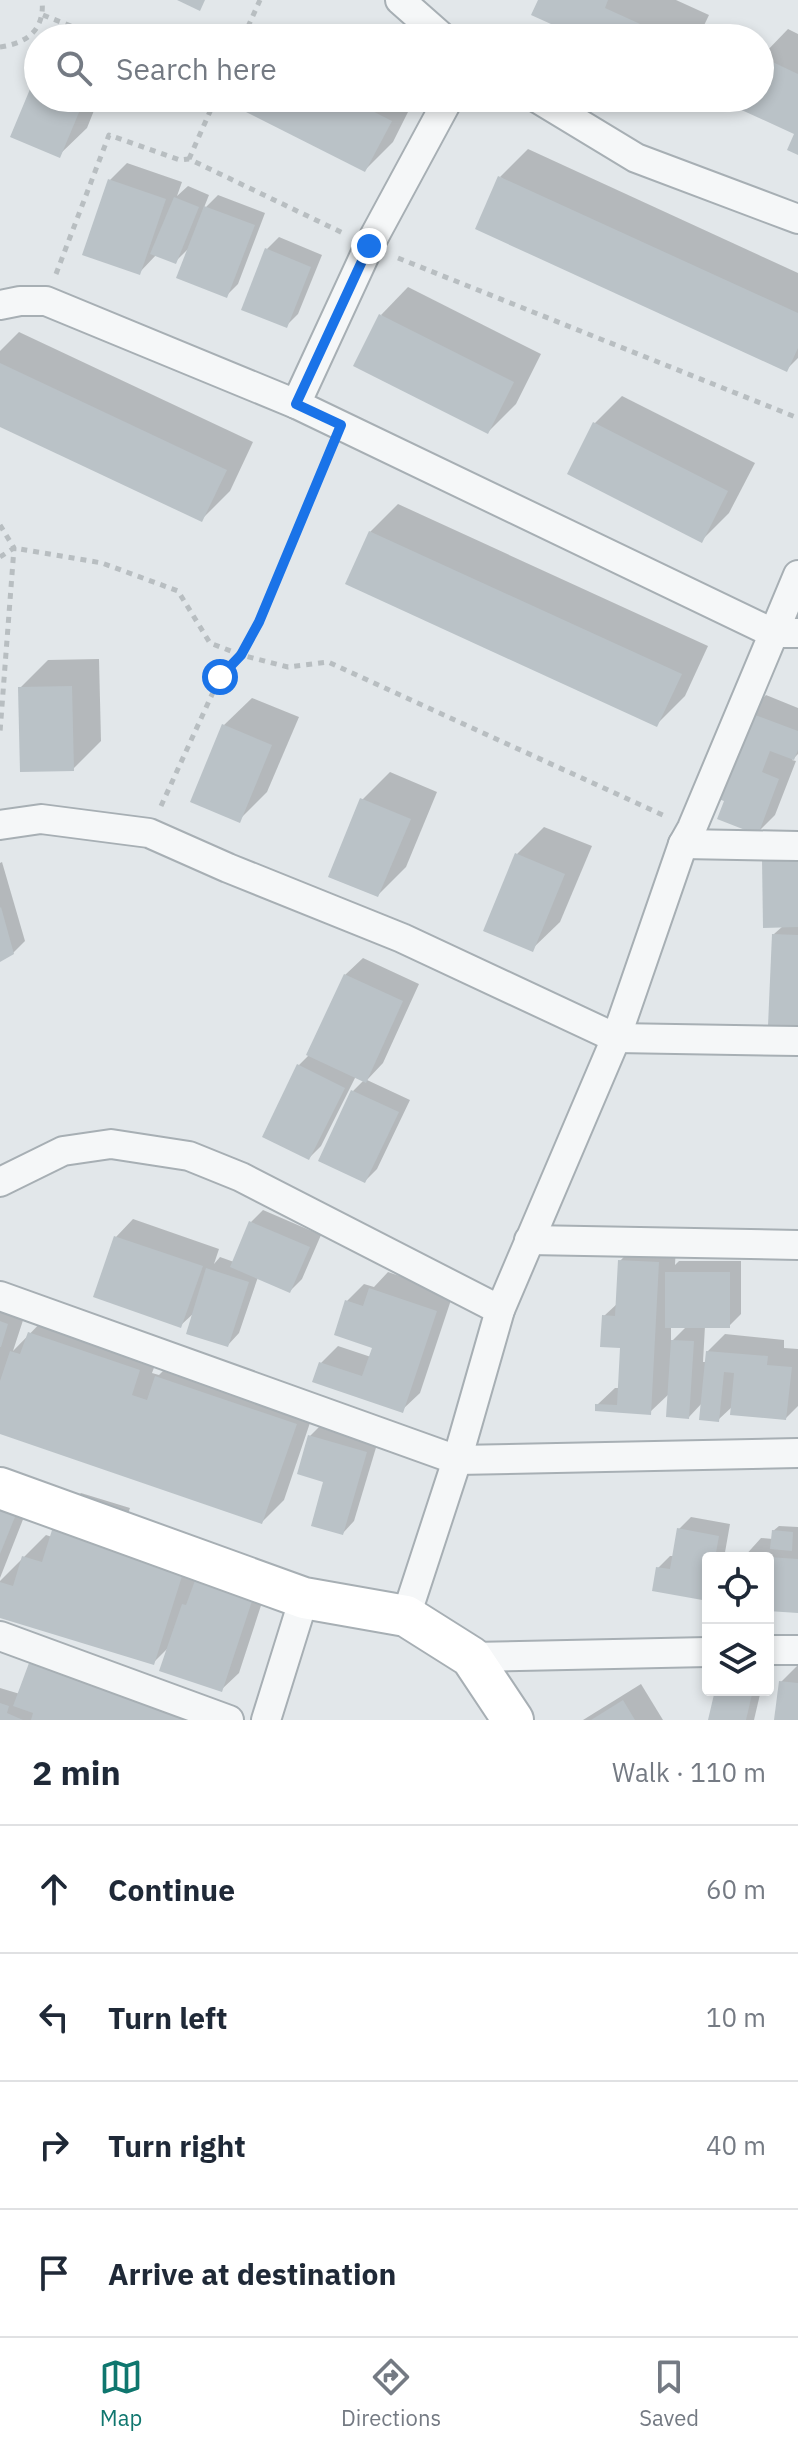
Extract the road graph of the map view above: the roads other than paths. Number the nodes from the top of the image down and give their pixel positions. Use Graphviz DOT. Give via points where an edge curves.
graph roads {
  1 [pos="400,0"];
  2 [pos="427,24"];
  3 [pos="441,112"];
  4 [pos="560,112"];
  5 [pos="798,219"];
  6 [pos="0,305"];
  7 [pos="296,404"];
  8 [pos="798,575"];
  9 [pos="785,633"];
  10 [pos="0,825"];
  11 [pos="687,836"];
  12 [pos="798,846"];
  13 [pos="616,1038"];
  14 [pos="798,1041"];
  15 [pos="0,1182"];
  16 [pos="529,1240"];
  17 [pos="798,1245"];
  18 [pos="0,1296"];
  19 [pos="500,1310"];
  20 [pos="798,1453"];
  21 [pos="457,1460"];
  22 [pos="0,1488"];
  23 [pos="304,1598"];
  24 [pos="406,1616"];
  25 [pos="0,1636"];
  26 [pos="774,1650"];
  27 [pos="798,1650"];
  28 [pos="702,1652"];
  29 [pos="471,1657"];
  30 [pos="229,1720"];
  31 [pos="266,1720"];
  32 [pos="513,1720"];
  1 -- 2 [label="street"];
  3 -- 7 [label="street" via="369,246"];
  4 -- 5 [label="street" via="636,158"];
  6 -- 7 [label="street" via="46,301"];
  7 -- 9 [label="street"];
  8 -- 9 [label="street"];
  9 -- 11 [label="street"];
  10 -- 13 [label="street" via="41,819 149,833 402,938"];
  11 -- 12 [label="street"];
  11 -- 13 [label="street"];
  13 -- 14 [label="street"];
  13 -- 16 [label="street"];
  15 -- 19 [label="street" via="63,1151 111,1144 189,1156 241,1177"];
  16 -- 17 [label="street"];
  16 -- 19 [label="street"];
  18 -- 21 [label="street"];
  19 -- 21 [label="street"];
  20 -- 21 [label="street"];
  21 -- 24 [label="street"];
  22 -- 23 [label="street"];
  23 -- 24 [label="street"];
  23 -- 31 [label="street"];
  24 -- 29 [label="street"];
  25 -- 30 [label="street"];
  26 -- 27 [label="street"];
  28 -- 29 [label="street"];
  29 -- 32 [label="street"];
}
